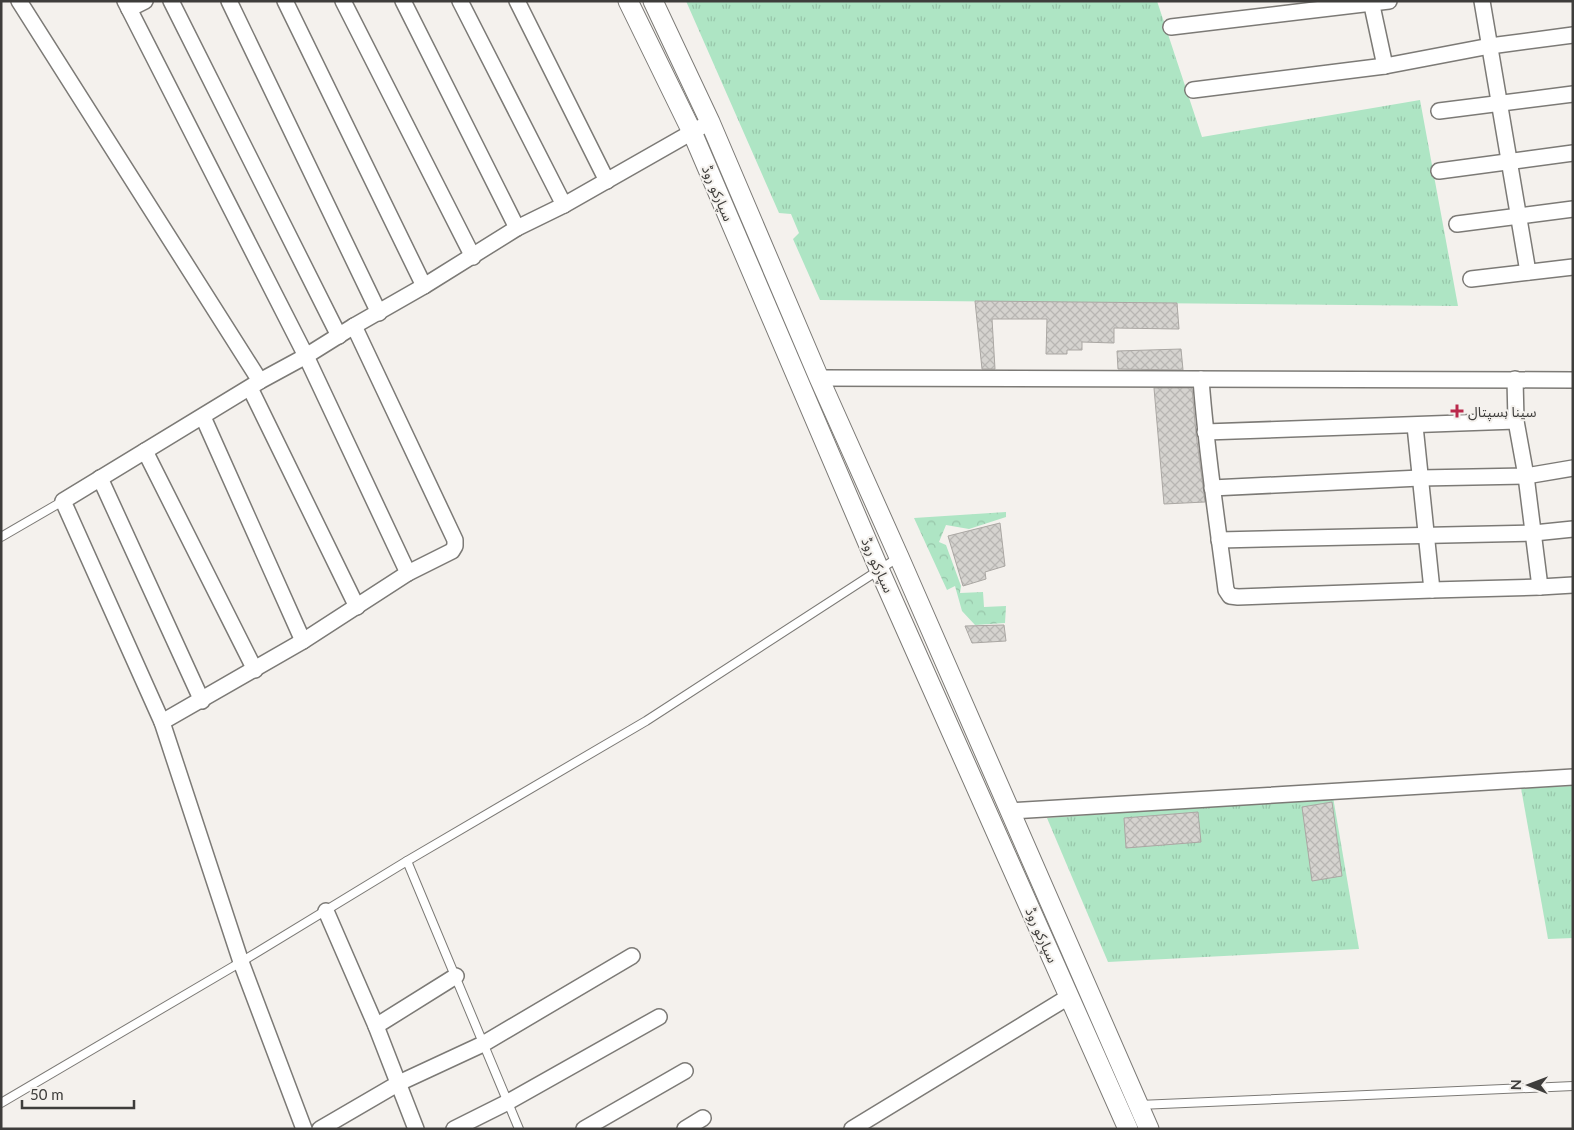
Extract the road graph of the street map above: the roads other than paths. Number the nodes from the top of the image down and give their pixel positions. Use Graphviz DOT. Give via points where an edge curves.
graph roads {
  1 [pos="18,1"];
  2 [pos="145,1"];
  3 [pos="171,1"];
  4 [pos="229,1"];
  5 [pos="285,1"];
  6 [pos="343,1"];
  7 [pos="404,1"];
  8 [pos="460,1"];
  9 [pos="517,1"];
  10 [pos="628,1"];
  11 [pos="653,1"];
  12 [pos="1389,1"];
  13 [pos="1482,1"];
  14 [pos="1371,2"];
  15 [pos="127,5"];
  16 [pos="1171,27"];
  17 [pos="1573,35"];
  18 [pos="1490,46"];
  19 [pos="1385,66"];
  20 [pos="1193,90"];
  21 [pos="1573,94"];
  22 [pos="1500,104"];
  23 [pos="1439,112"];
  24 [pos="710,122"];
  25 [pos="692,132"];
  26 [pos="1573,153"];
  27 [pos="1508,161"];
  28 [pos="1439,171"];
  29 [pos="607,182"];
  30 [pos="564,205"];
  31 [pos="1573,209"];
  32 [pos="1519,217"];
  33 [pos="1457,224"];
  34 [pos="518,228"];
  35 [pos="473,257"];
  36 [pos="1573,267"];
  37 [pos="1528,272"];
  38 [pos="1471,279"];
  39 [pos="424,286"];
  40 [pos="379,313"];
  41 [pos="354,326"];
  42 [pos="339,336"];
  43 [pos="306,356"];
  44 [pos="819,378"];
  45 [pos="1201,378"];
  46 [pos="1515,380"];
  47 [pos="1573,380"];
  48 [pos="255,384"];
  49 [pos="203,417"];
  50 [pos="1516,421"];
  51 [pos="1415,426"];
  52 [pos="1205,432"];
  53 [pos="145,451"];
  54 [pos="1573,468"];
  55 [pos="1526,476"];
  56 [pos="100,478"];
  57 [pos="1420,478"];
  58 [pos="1212,488"];
  59 [pos="62,501"];
  60 [pos="1573,529"];
  61 [pos="1534,533"];
  62 [pos="1426,535"];
  63 [pos="1,537"];
  64 [pos="1219,540"];
  65 [pos="899,557"];
  66 [pos="880,569"];
  67 [pos="408,574"];
  68 [pos="1573,585"];
  69 [pos="1540,587"];
  70 [pos="1432,590"];
  71 [pos="357,606"];
  72 [pos="303,641"];
  73 [pos="255,670"];
  74 [pos="202,701"];
  75 [pos="162,722"];
  76 [pos="1573,777"];
  77 [pos="1010,810"];
  78 [pos="407,861"];
  79 [pos="326,911"];
  80 [pos="632,956"];
  81 [pos="242,962"];
  82 [pos="456,976"];
  83 [pos="1070,996"];
  84 [pos="659,1017"];
  85 [pos="376,1026"];
  86 [pos="483,1044"];
  87 [pos="685,1071"];
  88 [pos="399,1083"];
  89 [pos="1573,1086"];
  90 [pos="508,1102"];
  91 [pos="1,1103"];
  92 [pos="1139,1106"];
  93 [pos="703,1118"];
  94 [pos="304,1129"];
  95 [pos="320,1129"];
  96 [pos="416,1129"];
  97 [pos="454,1129"];
  98 [pos="519,1129"];
  99 [pos="584,1129"];
  100 [pos="686,1129"];
  101 [pos="852,1129"];
  102 [pos="1128,1129"];
  103 [pos="1149,1129"];
  1 -- 48 [label="street"];
  2 -- 15 [label="street"];
  3 -- 42 [label="street"];
  4 -- 40 [label="street"];
  5 -- 39 [label="street"];
  6 -- 35 [label="street"];
  7 -- 34 [label="street"];
  8 -- 30 [label="street"];
  9 -- 29 [label="street"];
  10 -- 25 [label="street, سپارکو روڈ"];
  11 -- 24 [label="street, سپارکو روڈ"];
  12 -- 14 [label="street"];
  13 -- 18 [label="street"];
  14 -- 16 [label="street"];
  14 -- 19 [label="street"];
  15 -- 43 [label="street"];
  17 -- 18 [label="street"];
  18 -- 19 [label="street"];
  18 -- 22 [label="street"];
  19 -- 20 [label="street"];
  21 -- 22 [label="street"];
  22 -- 23 [label="street"];
  22 -- 27 [label="street"];
  24 -- 25 [label="street"];
  24 -- 44 [label="street, سپارکو روڈ"];
  25 -- 29 [label="street"];
  25 -- 66 [label="street, سپارکو روڈ"];
  26 -- 27 [label="street"];
  27 -- 28 [label="street"];
  27 -- 32 [label="street"];
  29 -- 30 [label="street"];
  30 -- 34 [label="street"];
  31 -- 32 [label="street"];
  32 -- 33 [label="street"];
  32 -- 37 [label="street"];
  34 -- 35 [label="street"];
  35 -- 39 [label="street"];
  36 -- 37 [label="street"];
  37 -- 38 [label="street"];
  39 -- 40 [label="street"];
  40 -- 41 [label="street"];
  41 -- 42 [label="street"];
  41 -- 67 [label="street" via="454,540 452,550"];
  42 -- 43 [label="street"];
  43 -- 48 [label="street"];
  43 -- 67 [label="street"];
  44 -- 45 [label="street"];
  44 -- 65 [label="street, سپارکو روڈ"];
  45 -- 46 [label="street"];
  45 -- 52 [label="street"];
  46 -- 47 [label="street"];
  46 -- 50 [label="street"];
  48 -- 49 [label="street"];
  48 -- 71 [label="street"];
  49 -- 53 [label="street"];
  49 -- 72 [label="street"];
  50 -- 51 [label="street"];
  50 -- 55 [label="street"];
  51 -- 52 [label="street"];
  51 -- 57 [label="street"];
  52 -- 58 [label="street"];
  53 -- 56 [label="street"];
  53 -- 73 [label="street"];
  54 -- 55 [label="street"];
  55 -- 57 [label="street"];
  55 -- 61 [label="street"];
  56 -- 59 [label="street"];
  56 -- 74 [label="street"];
  57 -- 58 [label="street"];
  57 -- 62 [label="street"];
  58 -- 64 [label="street"];
  59 -- 63 [label="lane"];
  59 -- 75 [label="street"];
  60 -- 61 [label="street"];
  61 -- 62 [label="street"];
  61 -- 69 [label="street"];
  62 -- 64 [label="street"];
  62 -- 70 [label="street"];
  64 -- 70 [label="street" via="1226,590 1230,596"];
  65 -- 66 [label="lane"];
  65 -- 77 [label="street, سپارکو روڈ"];
  66 -- 78 [label="lane" via="646,720"];
  66 -- 83 [label="street, سپارکو روڈ"];
  67 -- 71 [label="street"];
  68 -- 69 [label="street"];
  69 -- 70 [label="street"];
  71 -- 72 [label="street"];
  72 -- 73 [label="street"];
  73 -- 74 [label="street"];
  74 -- 75 [label="street"];
  75 -- 81 [label="street"];
  76 -- 77 [label="street"];
  77 -- 92 [label="street, سپارکو روڈ"];
  78 -- 79 [label="lane"];
  78 -- 82 [label="lane"];
  79 -- 81 [label="lane"];
  79 -- 85 [label="street"];
  80 -- 86 [label="street"];
  81 -- 91 [label="lane"];
  81 -- 94 [label="street"];
  82 -- 85 [label="street"];
  82 -- 86 [label="lane"];
  83 -- 101 [label="street"];
  83 -- 102 [label="street, سپارکو روڈ"];
  84 -- 90 [label="street"];
  85 -- 88 [label="street"];
  86 -- 88 [label="street"];
  86 -- 90 [label="lane"];
  87 -- 99 [label="street"];
  88 -- 95 [label="street"];
  88 -- 96 [label="street"];
  89 -- 92 [label="lane"];
  90 -- 97 [label="street"];
  90 -- 98 [label="lane"];
  92 -- 103 [label="street, سپارکو روڈ"];
  93 -- 100 [label="street"];
}
